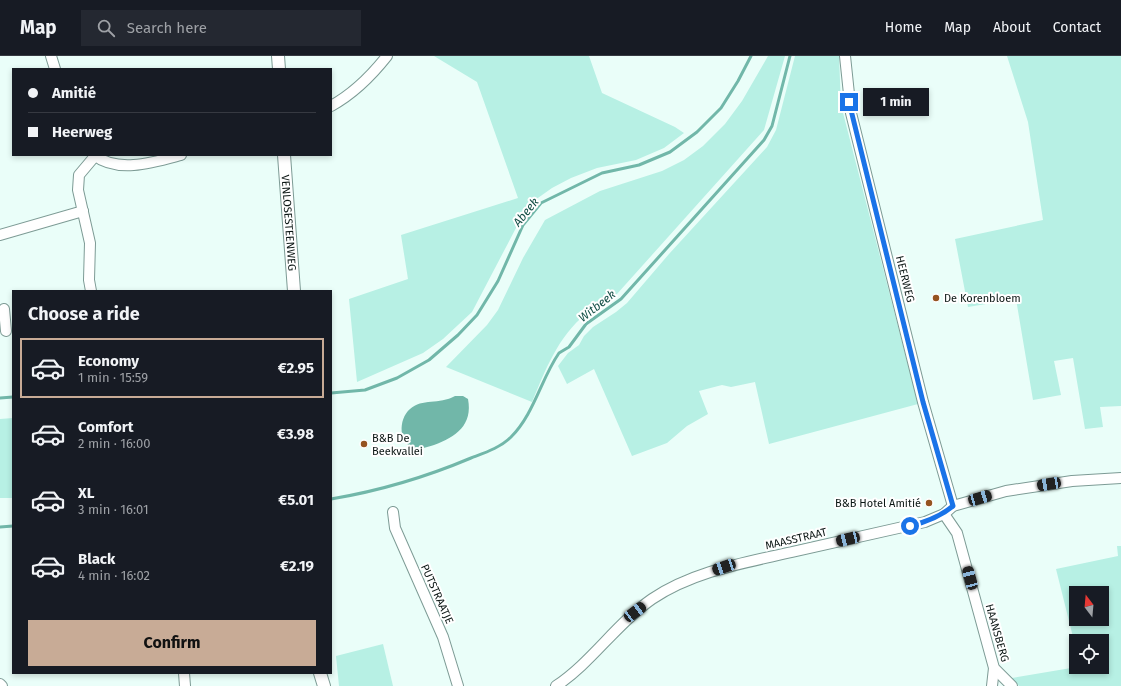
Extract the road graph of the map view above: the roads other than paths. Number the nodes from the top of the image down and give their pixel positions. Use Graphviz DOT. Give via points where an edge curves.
graph roads {
  1 [pos="51,56"];
  2 [pos="278,56"];
  3 [pos="387,56"];
  4 [pos="846,56"];
  5 [pos="55,68"];
  6 [pos="279,68"];
  7 [pos="332,105"];
  8 [pos="95,156"];
  9 [pos="177,156"];
  10 [pos="284,156"];
  11 [pos="83,211"];
  12 [pos="0,235"];
  13 [pos="91,290"];
  14 [pos="294,290"];
  15 [pos="4,309"];
  16 [pos="6,331"];
  17 [pos="1121,478"];
  18 [pos="953,506"];
  19 [pos="393,512"];
  20 [pos="944,514"];
  21 [pos="994,668"];
  22 [pos="184,674"];
  23 [pos="320,674"];
  24 [pos="320,674"];
  25 [pos="185,686"];
  26 [pos="318,686"];
  27 [pos="324,686"];
  28 [pos="458,686"];
  29 [pos="556,686"];
  30 [pos="992,686"];
  31 [pos="1012,686"];
  1 -- 5 [label="street"];
  2 -- 6 [label="main road"];
  3 -- 7 [label="street" via="375,71"];
  4 -- 18 [label="street, HEERWEG" via="851,112 921,394"];
  8 -- 9 [label="street" via="115,164 142,165"];
  8 -- 11 [label="street" via="79,174 78,190"];
  10 -- 14 [label="main road, VENLOSESTEENWEG"];
  11 -- 12 [label="street"];
  11 -- 13 [label="street" via="90,243"];
  15 -- 16 [label="street"];
  17 -- 18 [label="street, MAASSTRAAT" via="1072,481 1006,491"];
  18 -- 20 [label="street, MAASSTRAAT"];
  19 -- 28 [label="street, PUTSTRAATJE" via="395,528 443,637"];
  20 -- 21 [label="street, HAANSBERG" via="957,533"];
  20 -- 29 [label="street, MAASSTRAAT" via="925,522 724,567 684,581 653,598 626,618 569,678"];
  21 -- 30 [label="street"];
  21 -- 31 [label="street, HAANSBERG"];
  22 -- 25 [label="street"];
  23 -- 26 [label="main road"];
  24 -- 27 [label="main road"];
}
